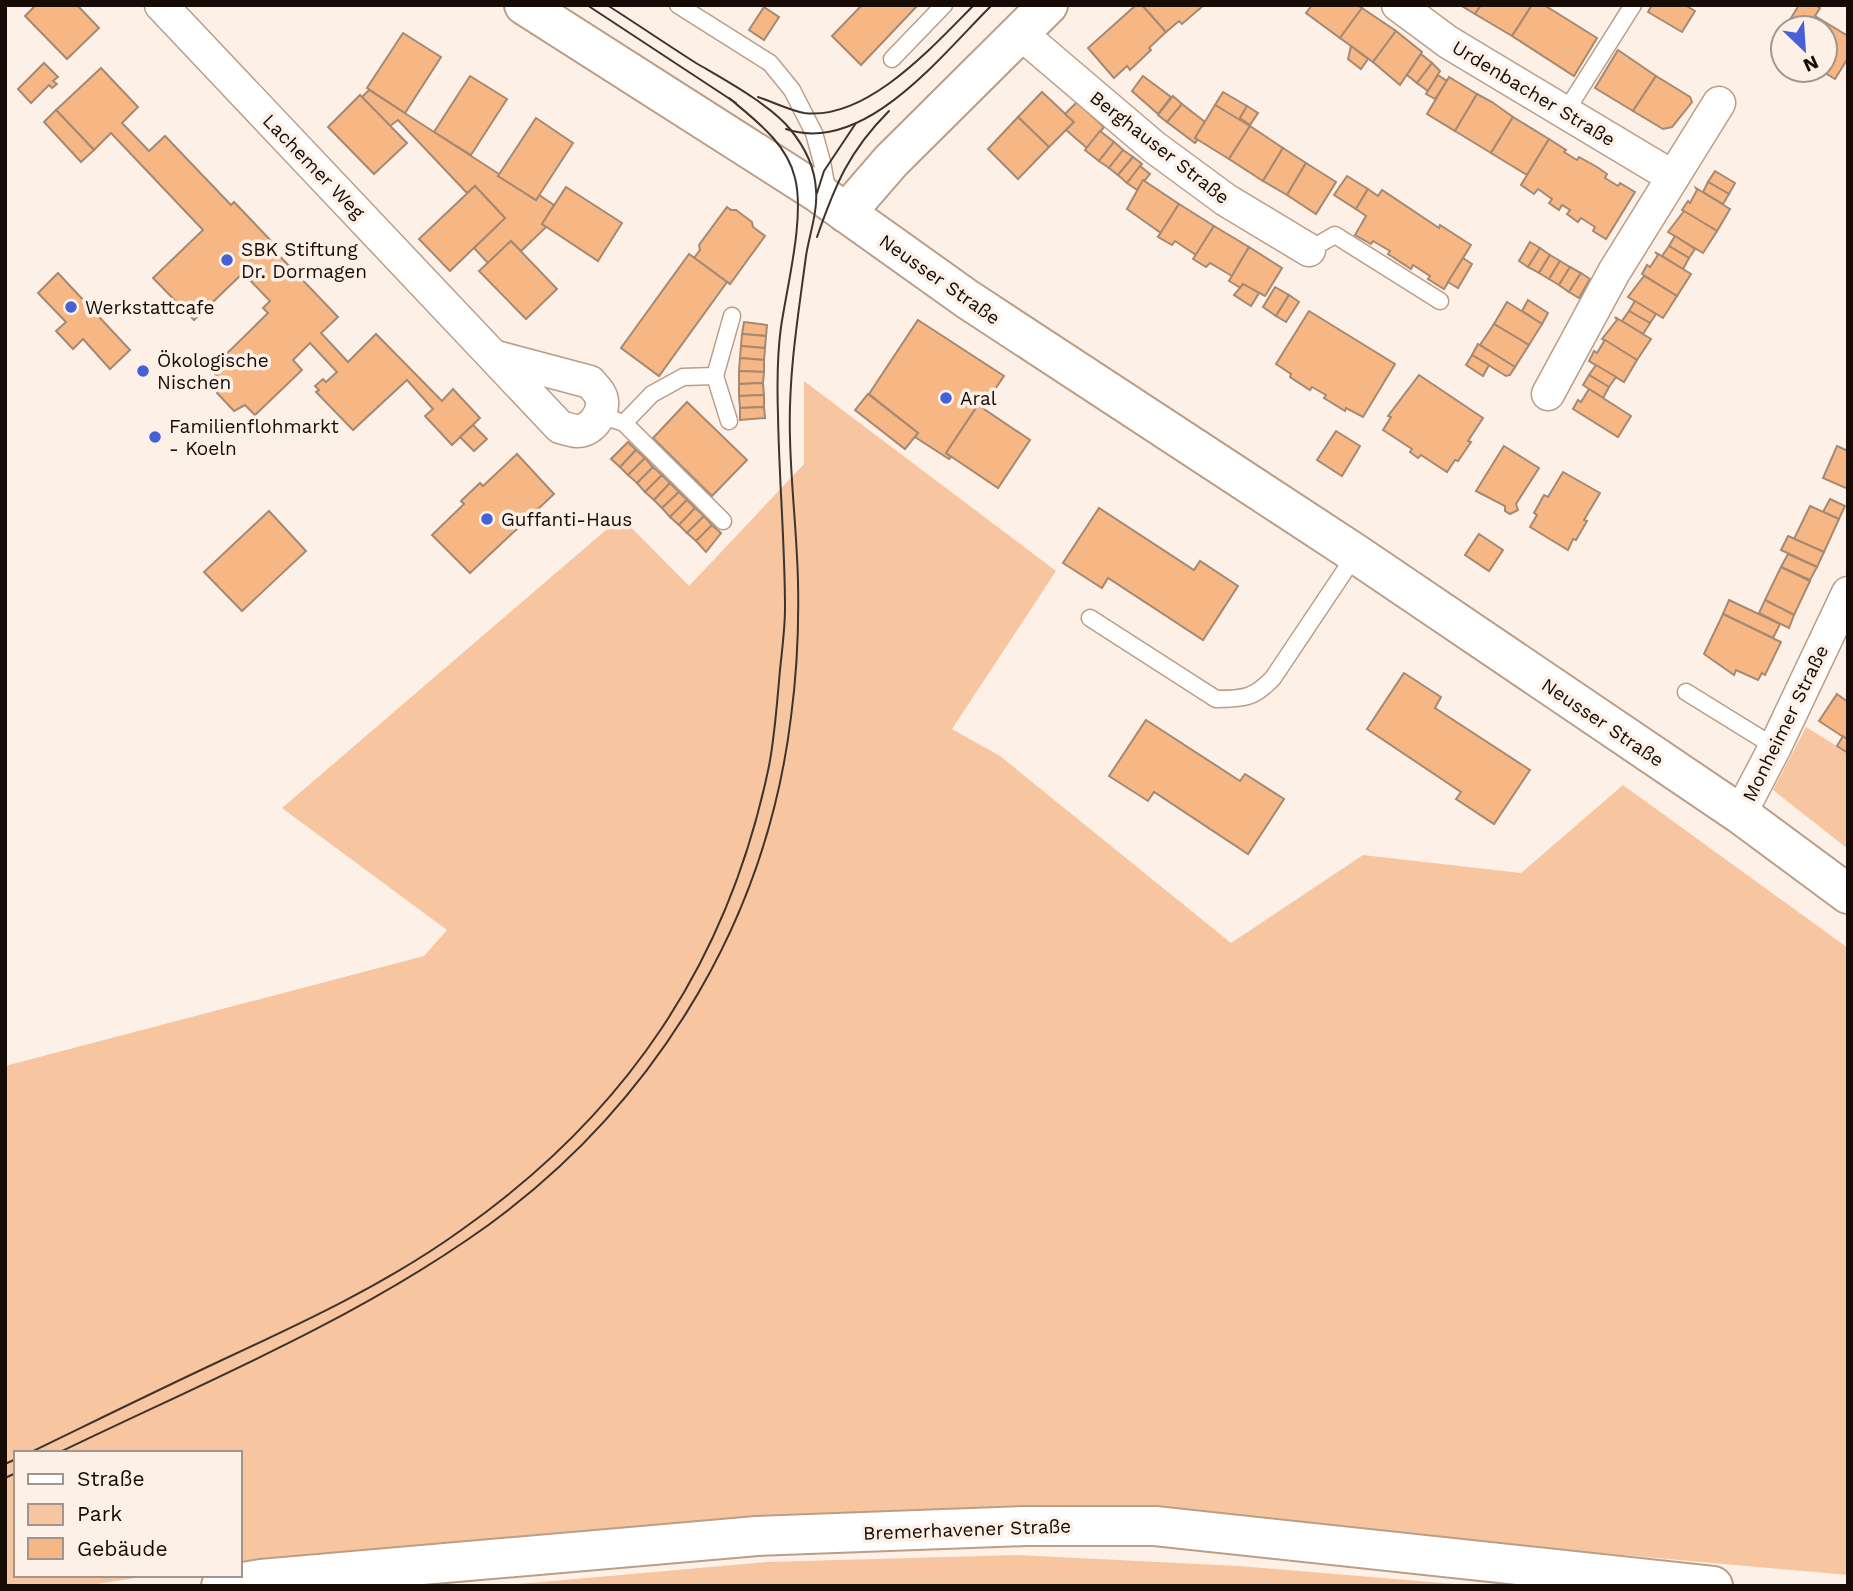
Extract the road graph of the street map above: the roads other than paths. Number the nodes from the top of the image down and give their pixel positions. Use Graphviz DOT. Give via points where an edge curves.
graph roads {
  1 [pos="161,5"];
  2 [pos="524,5"];
  3 [pos="678,5"];
  4 [pos="944,5"];
  5 [pos="1048,5"];
  6 [pos="1398,5"];
  7 [pos="1633,5"];
  8 [pos="1020,33"];
  9 [pos="892,59"];
  10 [pos="1719,103"];
  11 [pos="1566,111"];
  12 [pos="1673,177"];
  13 [pos="837,207"];
  14 [pos="1310,250"];
  15 [pos="1440,301"];
  16 [pos="732,316"];
  17 [pos="496,357"];
  18 [pos="715,376"];
  19 [pos="1548,394"];
  20 [pos="611,419"];
  21 [pos="729,421"];
  22 [pos="723,521"];
  23 [pos="1356,554"];
  24 [pos="1848,593"];
  25 [pos="1090,618"];
  26 [pos="1686,692"];
  27 [pos="1775,747"];
  28 [pos="1740,814"];
  29 [pos="1848,894"];
  30 [pos="221,1586"];
  31 [pos="1713,1586"];
  1 -- 17 [label="street, Lachemer Weg"];
  2 -- 13 [label="main road, Neusser Straße"];
  3 -- 13 [label="lane" via="770,63 792,90 814,133"];
  4 -- 9 [label="lane"];
  5 -- 8 [label="main road"];
  6 -- 11 [label="street, Urdenbacher Straße" via="1448,41"];
  7 -- 11 [label="lane"];
  8 -- 13 [label="main road" via="891,161"];
  8 -- 14 [label="street, Berghauser Straße" via="1154,147 1226,200"];
  10 -- 12 [label="street"];
  11 -- 12 [label="street, Urdenbacher Straße"];
  12 -- 19 [label="street" via="1614,272"];
  13 -- 23 [label="main road, Neusser Straße" via="1058,360"];
  14 -- 15 [label="lane" via="1335,235"];
  16 -- 18 [label="lane"];
  17 -- 20 [label="street" via="590,382"];
  17 -- 20 [label="street, Lachemer Weg" via="560,427 579,431"];
  18 -- 20 [label="lane" via="683,377"];
  18 -- 21 [label="lane"];
  20 -- 22 [label="lane"];
  23 -- 25 [label="lane" via="1273,678 1259,693 1241,699 1216,699"];
  23 -- 28 [label="main road, Neusser Straße"];
  24 -- 27 [label="street, Monheimer Straße"];
  26 -- 27 [label="lane"];
  27 -- 28 [label="street, Monheimer Straße"];
  28 -- 29 [label="main road, Neusser Straße"];
  30 -- 31 [label="main road, Bremerhavener Straße" via="757,1536 1129,1526"];
}
